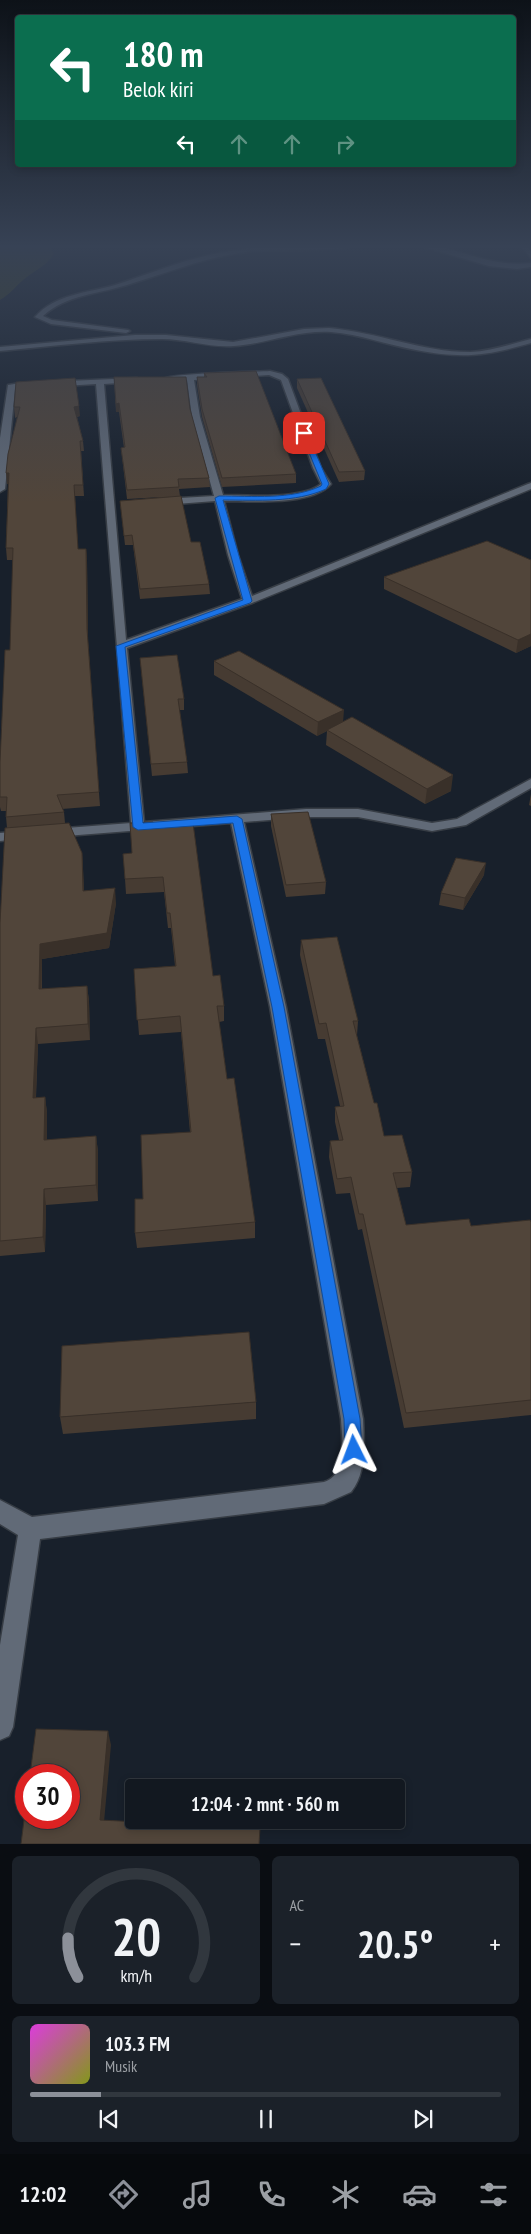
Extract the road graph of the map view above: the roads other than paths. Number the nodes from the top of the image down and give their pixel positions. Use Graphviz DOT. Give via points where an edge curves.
graph roads {
  1 [pos="126,331"];
  2 [pos="316,331"];
  3 [pos="340,331"];
  4 [pos="152,337"];
  5 [pos="531,341"];
  6 [pos="0,349"];
  7 [pos="190,377"];
  8 [pos="100,382"];
  9 [pos="529,488"];
  10 [pos="0,489"];
  11 [pos="219,498"];
  12 [pos="150,503"];
  13 [pos="248,601"];
  14 [pos="121,646"];
  15 [pos="531,783"];
  16 [pos="237,819"];
  17 [pos="138,827"];
  18 [pos="0,837"];
  19 [pos="0,1511"];
  20 [pos="30,1529"];
  21 [pos="0,1728"];
  1 -- 4 [label="street"];
  2 -- 4 [label="street" via="233,344"];
  3 -- 5 [label="street" via="415,348 471,354"];
  4 -- 6 [label="street"];
  7 -- 8 [label="street"];
  7 -- 11 [label="street" via="196,417"];
  7 -- 11 [label="street" via="270,373 284,379 326,484 310,494"];
  8 -- 10 [label="street" via="11,387"];
  8 -- 14 [label="street" via="115,505"];
  9 -- 13 [label="street"];
  11 -- 12 [label="street"];
  11 -- 13 [label="street"];
  13 -- 14 [label="street"];
  14 -- 17 [label="street"];
  15 -- 16 [label="street" via="448,826 432,827 358,814 306,812"];
  16 -- 17 [label="street"];
  16 -- 20 [label="street" via="278,1007 352,1419 354,1450 346,1482 324,1493"];
  17 -- 18 [label="street"];
  19 -- 20 [label="street"];
  20 -- 21 [label="street"];
}
